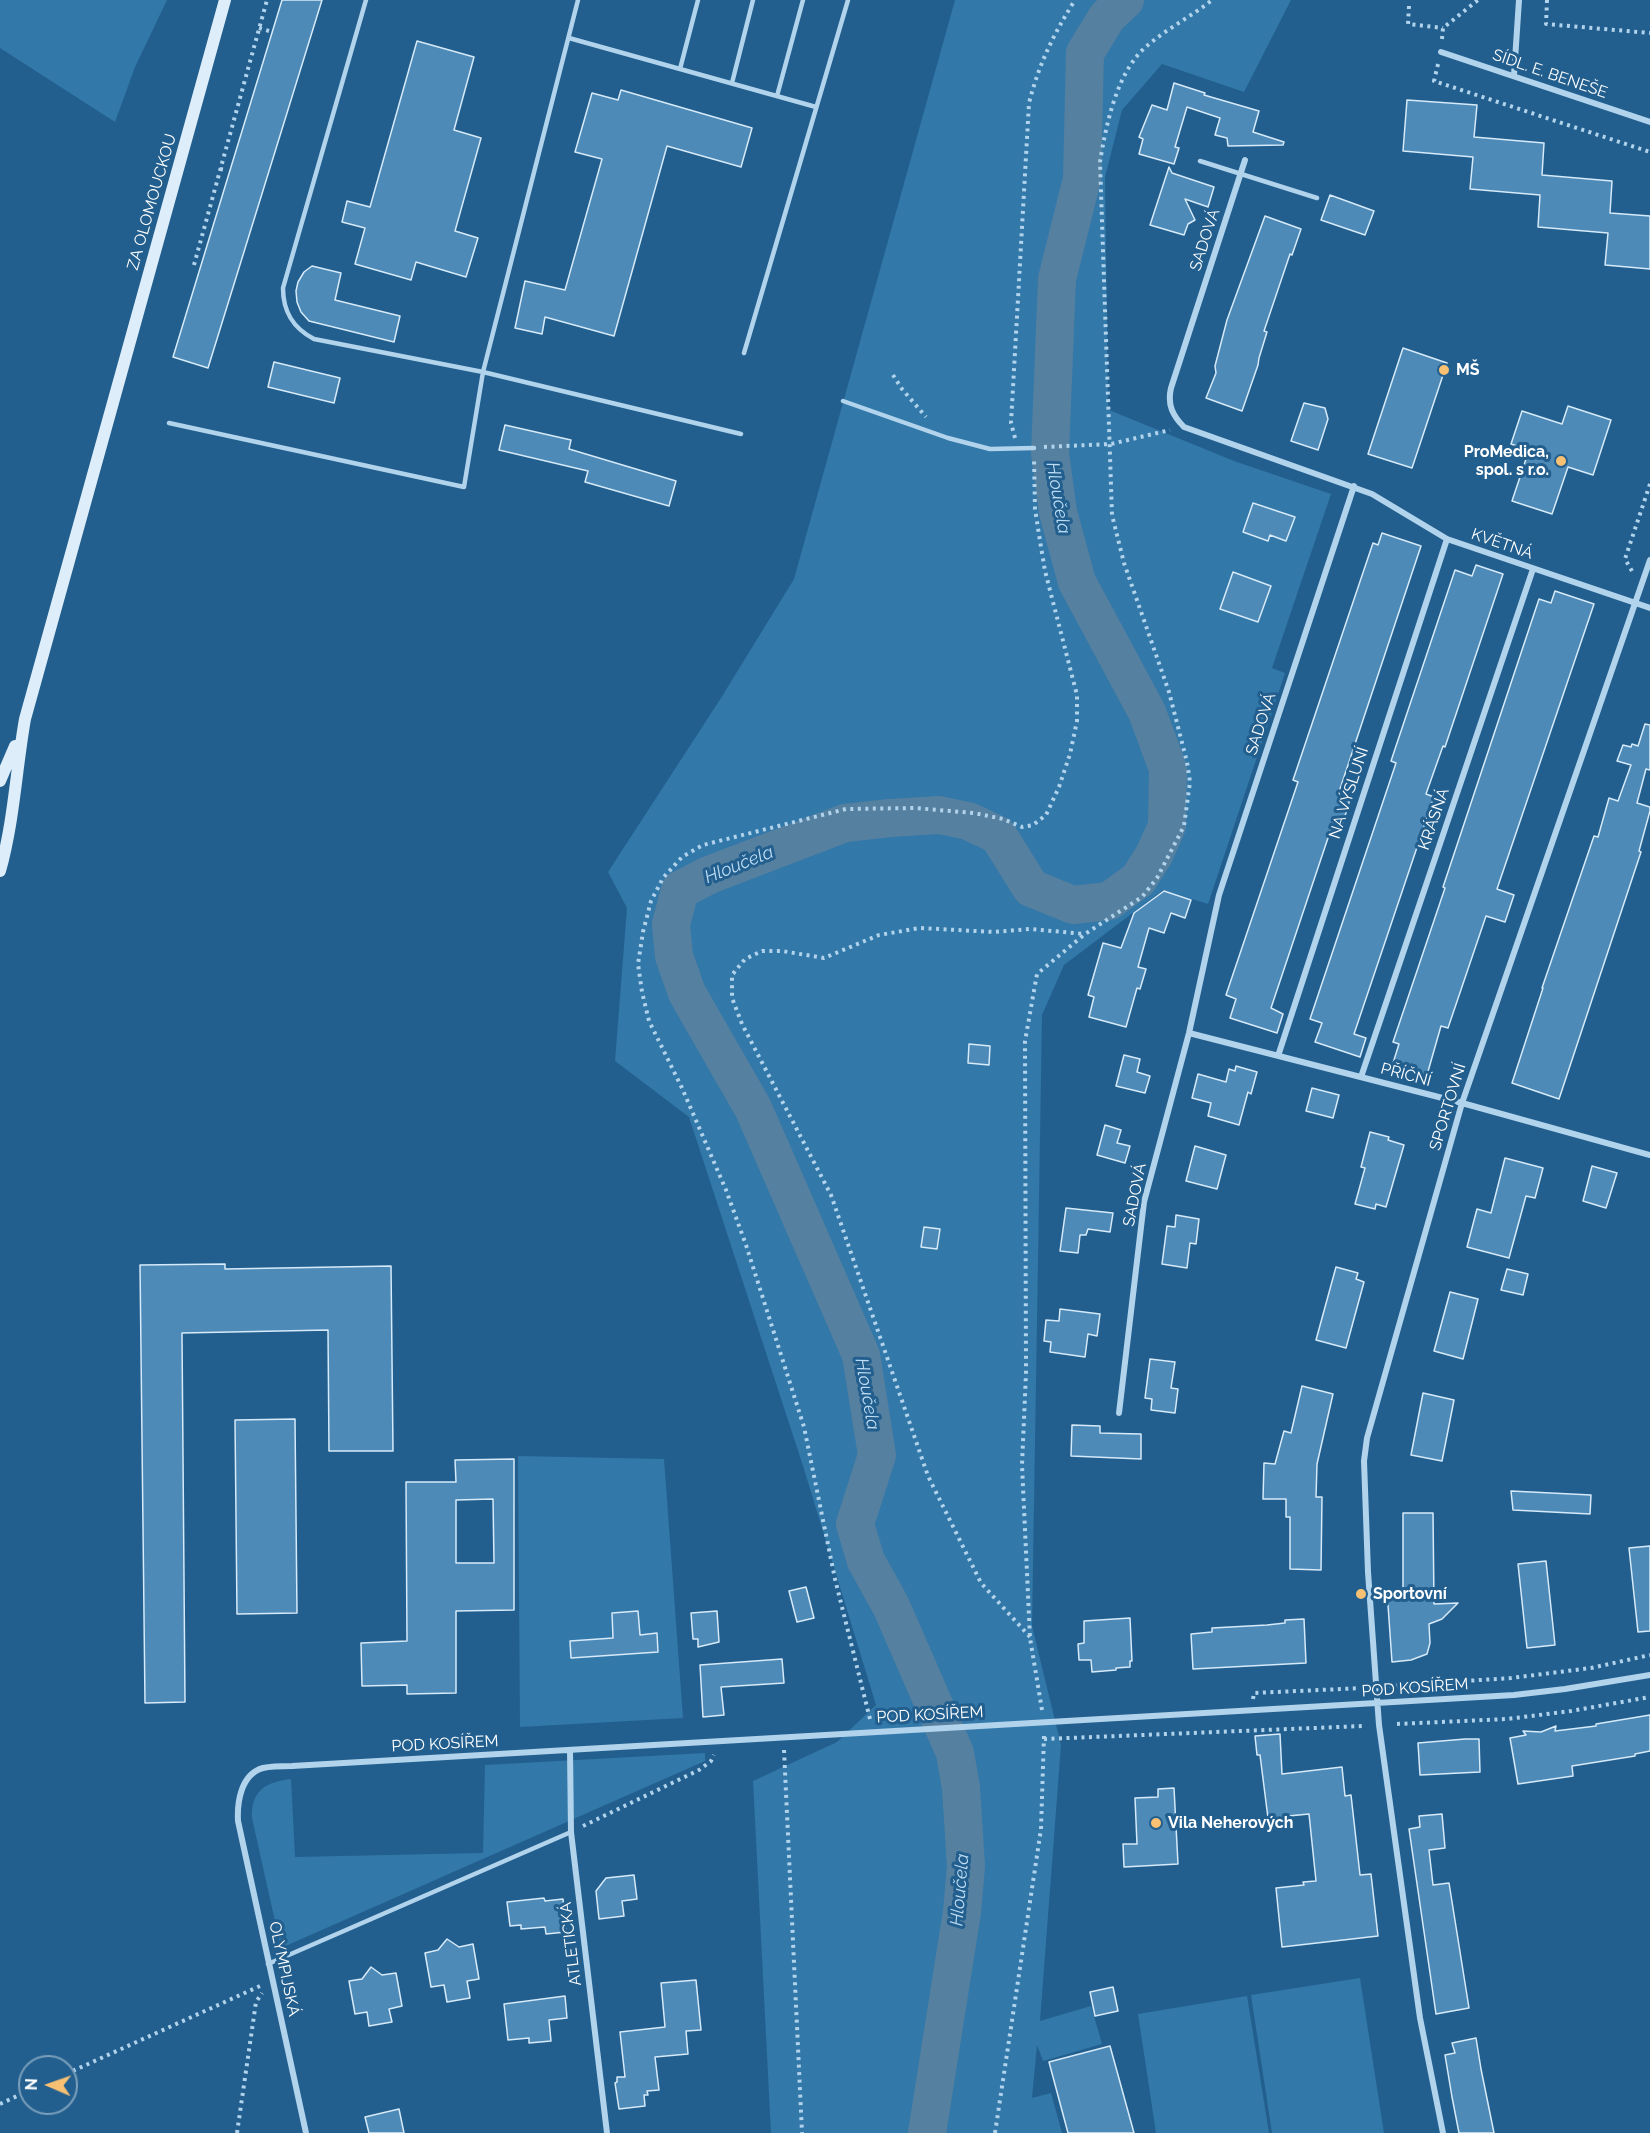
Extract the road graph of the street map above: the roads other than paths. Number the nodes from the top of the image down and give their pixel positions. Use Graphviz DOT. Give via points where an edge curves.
graph roads {
  1 [pos="225,0"];
  2 [pos="366,0"];
  3 [pos="578,0"];
  4 [pos="698,0"];
  5 [pos="753,0"];
  6 [pos="803,0"];
  7 [pos="848,0"];
  8 [pos="1519,0"];
  9 [pos="569,38"];
  10 [pos="1441,52"];
  11 [pos="680,69"];
  12 [pos="1514,75"];
  13 [pos="732,83"];
  14 [pos="777,96"];
  15 [pos="816,107"];
  16 [pos="1650,122"];
  17 [pos="1245,160"];
  18 [pos="1200,161"];
  19 [pos="1241,174"];
  20 [pos="1317,198"];
  21 [pos="744,353"];
  22 [pos="483,372"];
  23 [pos="843,402"];
  24 [pos="169,423"];
  25 [pos="741,434"];
  26 [pos="1034,448"];
  27 [pos="1354,486"];
  28 [pos="1447,539"];
  29 [pos="1650,560"];
  30 [pos="1533,569"];
  31 [pos="1636,603"];
  32 [pos="1650,608"];
  33 [pos="25,719"];
  34 [pos="0,782"];
  35 [pos="0,870"];
  36 [pos="1189,1033"];
  37 [pos="1278,1056"];
  38 [pos="1361,1077"];
  39 [pos="1462,1103"];
  40 [pos="1650,1155"];
  41 [pos="1119,1413"];
  42 [pos="1650,1675"];
  43 [pos="1377,1704"];
  44 [pos="570,1750"];
  45 [pos="238,1811"];
  46 [pos="572,1832"];
  47 [pos="268,1964"];
  48 [pos="306,2133"];
  49 [pos="607,2133"];
  50 [pos="1443,2133"];
  1 -- 33 [label="main road, ZA OLOMOUCKOU"];
  2 -- 22 [label="lane" via="285,278 285,308 296,326 314,339"];
  3 -- 9 [label="lane"];
  4 -- 11 [label="lane"];
  5 -- 13 [label="lane"];
  6 -- 14 [label="lane"];
  7 -- 15 [label="lane"];
  8 -- 12 [label="street"];
  9 -- 11 [label="lane"];
  9 -- 22 [label="lane"];
  10 -- 12 [label="street, SÍDL. E. BENEŠE"];
  11 -- 13 [label="lane"];
  12 -- 16 [label="street, SÍDL. E. BENEŠE"];
  13 -- 14 [label="lane"];
  14 -- 15 [label="lane"];
  15 -- 21 [label="lane"];
  17 -- 19 [label="street, SADOVÁ"];
  18 -- 19 [label="lane"];
  19 -- 20 [label="lane"];
  19 -- 27 [label="street, SADOVÁ" via="1169,396 1170,407 1184,427"];
  22 -- 24 [label="lane" via="464,487"];
  22 -- 25 [label="lane"];
  23 -- 26 [label="lane" via="990,449"];
  27 -- 28 [label="street, KVĚTNÁ"];
  27 -- 36 [label="street, SADOVÁ" via="1218,895"];
  28 -- 30 [label="street, KVĚTNÁ"];
  28 -- 37 [label="street, NA VÝSLUNÍ"];
  29 -- 31 [label="street, SPORTOVNÍ"];
  30 -- 31 [label="street, KVĚTNÁ"];
  30 -- 38 [label="street, KRÁSNÁ"];
  31 -- 32 [label="street, KVĚTNÁ"];
  31 -- 39 [label="street, SPORTOVNÍ"];
  33 -- 34 [label="main road"];
  33 -- 35 [label="main road"];
  36 -- 37 [label="street, PŘÍČNÍ"];
  36 -- 41 [label="street, SADOVÁ" via="1144,1202"];
  37 -- 38 [label="street, PŘÍČNÍ"];
  38 -- 39 [label="street, PŘÍČNÍ"];
  39 -- 40 [label="street, PŘÍČNÍ"];
  39 -- 43 [label="street, SPORTOVNÍ" via="1367,1438 1366,1527"];
  42 -- 43 [label="street, POD KOSÍŘEM" via="1514,1695"];
  43 -- 44 [label="street, POD KOSÍŘEM"];
  43 -- 50 [label="street, SPORTOVNÍ" via="1420,2018"];
  44 -- 45 [label="street, POD KOSÍŘEM" via="266,1768 251,1774 246,1781"];
  44 -- 46 [label="street, ATLETICKÁ"];
  45 -- 47 [label="street, OLYMPIJSKÁ"];
  46 -- 47 [label="lane"];
  46 -- 49 [label="street, ATLETICKÁ"];
  47 -- 48 [label="street, OLYMPIJSKÁ"];
}
